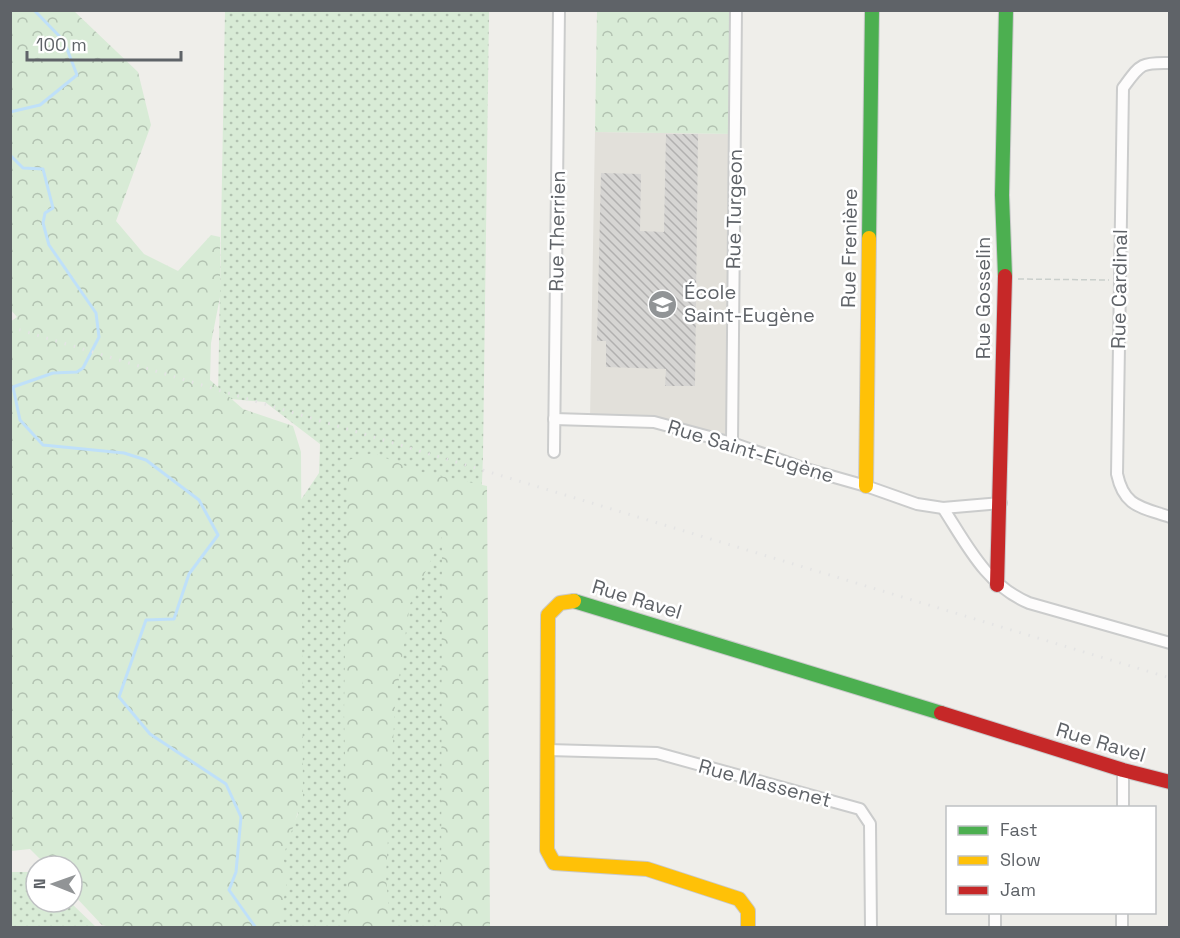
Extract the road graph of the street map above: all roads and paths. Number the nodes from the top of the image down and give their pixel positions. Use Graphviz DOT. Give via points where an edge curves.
graph roads {
  1 [pos="559,10"];
  2 [pos="736,10"];
  3 [pos="872,10"];
  4 [pos="1006,10"];
  5 [pos="1170,63"];
  6 [pos="1005,278"];
  7 [pos="1119,280"];
  8 [pos="554,420"];
  9 [pos="732,443"];
  10 [pos="554,452"];
  11 [pos="866,486"];
  12 [pos="1000,503"];
  13 [pos="943,508"];
  14 [pos="1170,517"];
  15 [pos="998,585"];
  16 [pos="1170,643"];
  17 [pos="548,750"];
  18 [pos="1123,770"];
  19 [pos="1170,782"];
  20 [pos="1123,806"];
  21 [pos="748,927"];
  22 [pos="872,927"];
  1 -- 8 [label="street, Rue Therrien"];
  2 -- 9 [label="street, Rue Turgeon"];
  3 -- 11 [label="street, Rue Frenière"];
  4 -- 6 [label="street, Rue Gosselin" via="1002,195"];
  5 -- 7 [label="street, Rue Cardinal" via="1139,67 1123,88"];
  6 -- 7 [label="path"];
  6 -- 12 [label="street, Rue Gosselin"];
  7 -- 14 [label="street, Rue Cardinal" via="1119,480 1125,497"];
  8 -- 9 [label="street, Rue Saint-Eugène" via="654,422"];
  8 -- 10 [label="street, Rue Therrien"];
  9 -- 11 [label="street, Rue Saint-Eugène"];
  11 -- 13 [label="street, Rue Saint-Eugène" via="917,504"];
  12 -- 13 [label="street, Rue Saint-Eugène"];
  12 -- 15 [label="street, Rue Gosselin"];
  13 -- 15 [label="street"];
  15 -- 16 [label="street" via="1029,603"];
  17 -- 18 [label="street, Rue Ravel" via="548,615 563,601 578,601"];
  17 -- 21 [label="street, Rue Ravel" via="547,850 554,863 647,868 670,875 739,898 748,910"];
  17 -- 22 [label="street, Rue Massenet" via="657,753 860,809 870,824"];
  18 -- 19 [label="street, Rue Ravel"];
  18 -- 20 [label="street"];
}
